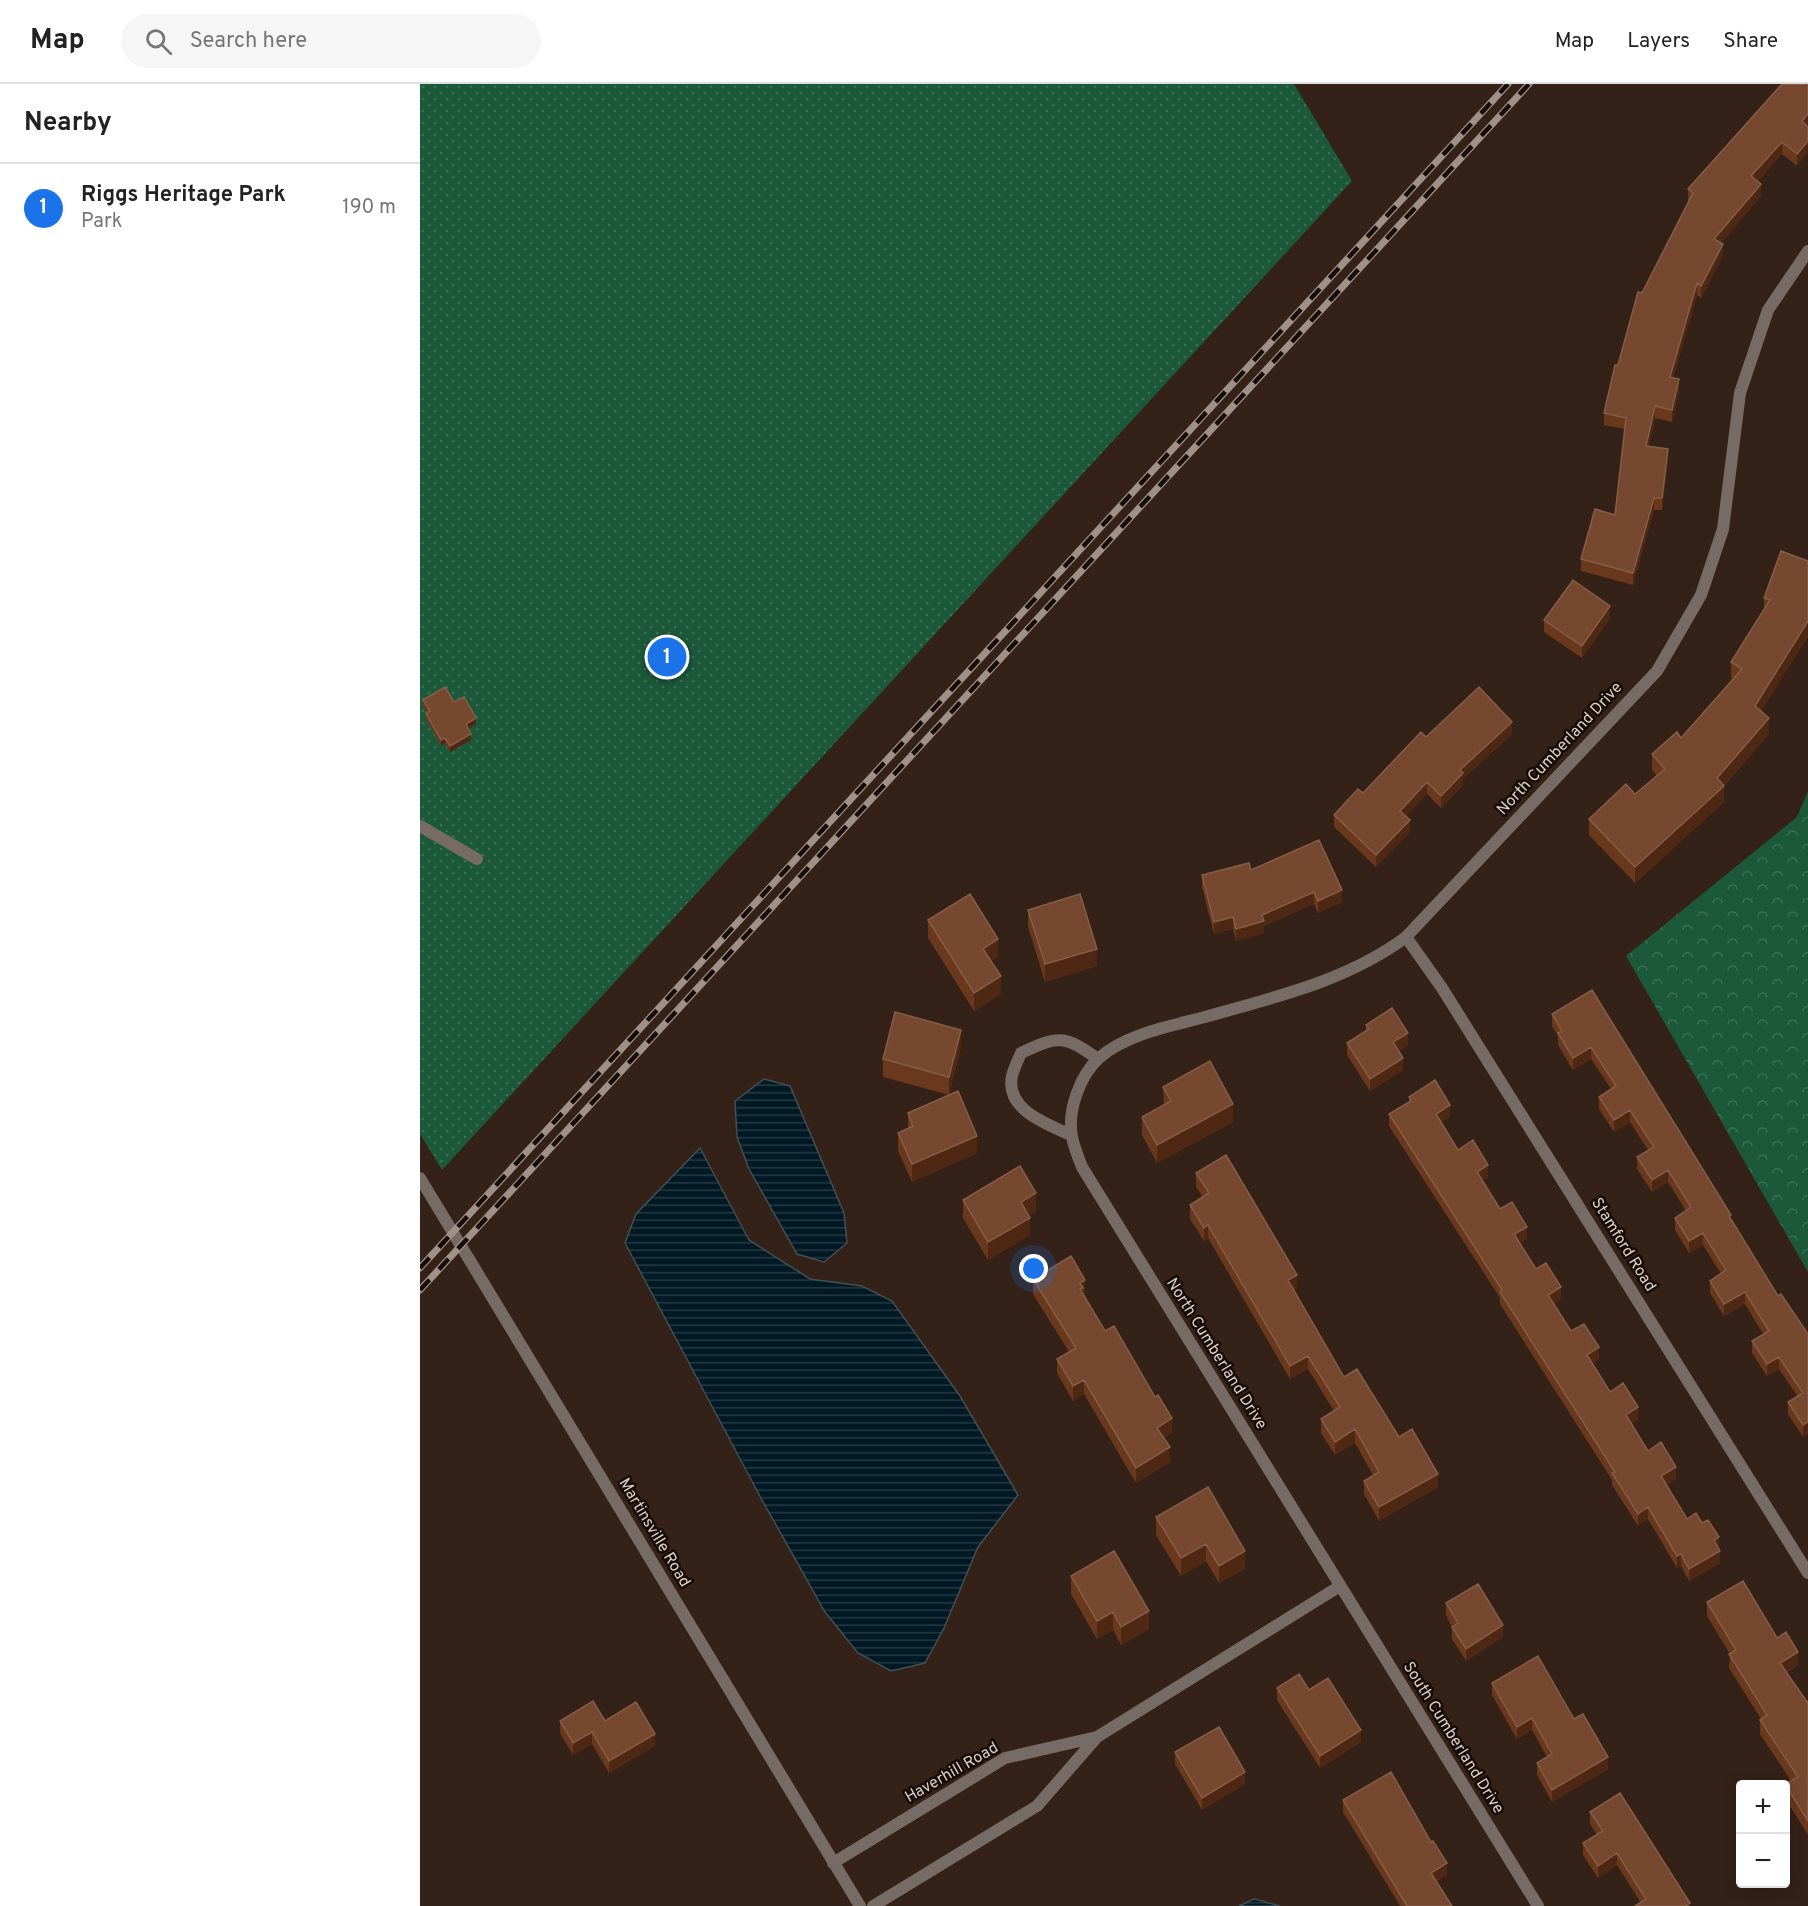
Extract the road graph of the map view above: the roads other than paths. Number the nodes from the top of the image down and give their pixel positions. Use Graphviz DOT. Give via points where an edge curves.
graph roads {
  1 [pos="1808,251"];
  2 [pos="420,826"];
  3 [pos="477,859"];
  4 [pos="1406,937"];
  5 [pos="1098,1059"];
  6 [pos="1071,1135"];
  7 [pos="420,1178"];
  8 [pos="1808,1573"];
  9 [pos="1340,1586"];
  10 [pos="1097,1737"];
  11 [pos="833,1863"];
  12 [pos="860,1906"];
  13 [pos="873,1906"];
  14 [pos="1538,1906"];
  1 -- 4 [label="street, North Cumberland Drive" via="1768,310 1740,393 1722,529 1701,595 1657,671"];
  2 -- 3 [label="street"];
  4 -- 5 [label="street, North Cumberland Drive" via="1348,973 1164,1028 1115,1046"];
  4 -- 8 [label="street, Stamford Road" via="1442,988"];
  5 -- 6 [label="street, North Cumberland Drive" via="1078,1087"];
  5 -- 6 [label="street" via="1071,1040 1047,1041 1021,1053 1012,1076 1013,1096 1032,1117"];
  6 -- 9 [label="street, North Cumberland Drive" via="1082,1167"];
  7 -- 11 [label="street, Martinsville Road"];
  9 -- 10 [label="street, Haverhill Road"];
  9 -- 14 [label="street, South Cumberland Drive"];
  10 -- 11 [label="street, Haverhill Road" via="1005,1758"];
  10 -- 13 [label="street, Haverhill Road" via="1037,1806"];
  11 -- 12 [label="street, Martinsville Road"];
}
